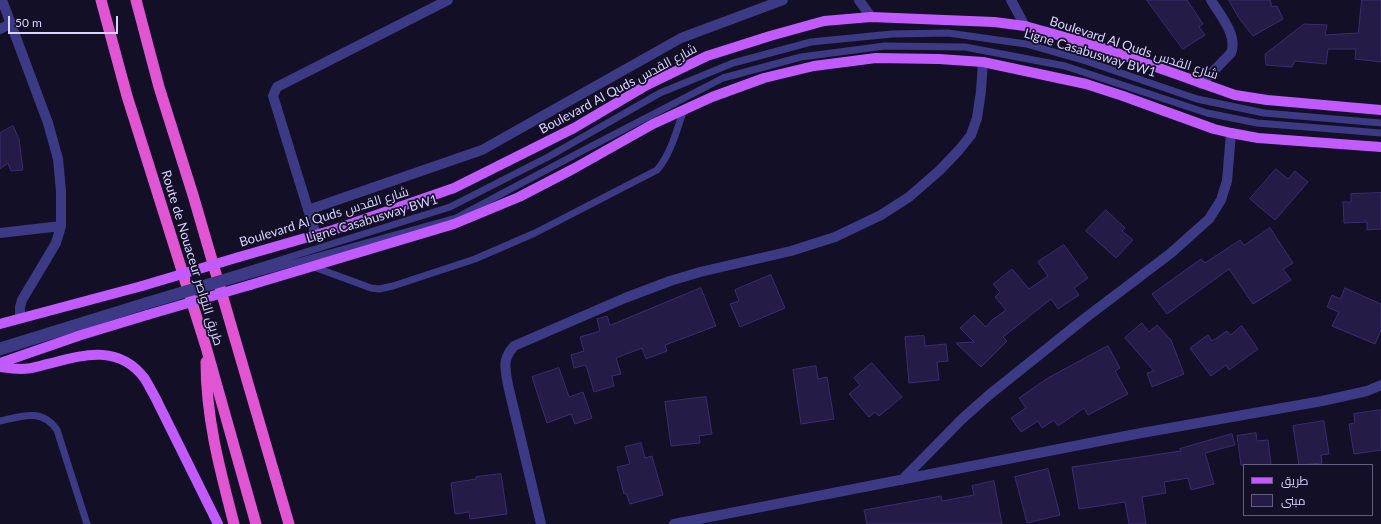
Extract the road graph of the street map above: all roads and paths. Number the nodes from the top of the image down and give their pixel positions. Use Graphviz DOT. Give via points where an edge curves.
graph roads {
  1 [pos="2,0"];
  2 [pos="101,0"];
  3 [pos="136,0"];
  4 [pos="448,0"];
  5 [pos="783,0"];
  6 [pos="858,0"];
  7 [pos="1011,0"];
  8 [pos="1211,0"];
  9 [pos="871,17"];
  10 [pos="10,24"];
  11 [pos="1025,26"];
  12 [pos="0,29"];
  13 [pos="983,62"];
  14 [pos="1201,84"];
  15 [pos="684,109"];
  16 [pos="1381,110"];
  17 [pos="1381,123"];
  18 [pos="1231,133"];
  19 [pos="1381,133"];
  20 [pos="1381,147"];
  21 [pos="308,210"];
  22 [pos="61,226"];
  23 [pos="0,233"];
  24 [pos="316,235"];
  25 [pos="314,266"];
  26 [pos="247,277"];
  27 [pos="146,307"];
  28 [pos="20,318"];
  29 [pos="0,324"];
  30 [pos="0,346"];
  31 [pos="206,347"];
  32 [pos="0,352"];
  33 [pos="0,363"];
  34 [pos="0,367"];
  35 [pos="1381,385"];
  36 [pos="0,421"];
  37 [pos="902,480"];
  38 [pos="87,524"];
  39 [pos="218,524"];
  40 [pos="234,524"];
  41 [pos="256,524"];
  42 [pos="289,524"];
  43 [pos="541,524"];
  44 [pos="674,524"];
  1 -- 10 [label="street"];
  2 -- 31 [label="highway, Route de Nouaceur طريق النواصر" via="127,96"];
  3 -- 42 [label="highway, Route de Nouaceur طريق النواصر" via="159,87"];
  4 -- 21 [label="street" via="277,87 273,96"];
  5 -- 21 [label="street" via="682,38 482,150"];
  6 -- 9 [label="street"];
  7 -- 11 [label="street"];
  8 -- 14 [label="street" via="1231,33 1233,48"];
  9 -- 11 [label="main road, Boulevard Al Quds شارع القدس" via="994,22"];
  9 -- 24 [label="main road, Boulevard Al Quds شارع القدس" via="824,21 707,56 647,85 574,128 454,188"];
  10 -- 12 [label="street"];
  10 -- 22 [label="street" via="33,81 58,158"];
  11 -- 14 [label="main road, Boulevard Al Quds شارع القدس" via="1097,46"];
  13 -- 15 [label="main road" via="876,58 814,66 764,78"];
  13 -- 18 [label="main road" via="1086,84"];
  13 -- 43 [label="street" via="977,118 971,135 940,170 909,197 881,215 835,237 670,281 514,346 506,354 508,385"];
  14 -- 16 [label="main road, Boulevard Al Quds شارع القدس" via="1235,95 1267,100"];
  15 -- 25 [label="main road" via="519,197 454,224"];
  15 -- 25 [label="lane" via="668,152 656,170 535,233 475,259 379,289 362,286"];
  17 -- 26 [label="lane, Ligne Casabusway BW1" via="1256,111 1197,99 1086,61 1026,44 948,33 892,34 811,42 733,63 660,93 548,157 450,207"];
  18 -- 20 [label="main road" via="1258,138"];
  18 -- 37 [label="street" via="1227,181 1221,200 1209,219 1171,253 989,395"];
  19 -- 26 [label="lane, Ligne Casabusway BW1" via="1257,123 1207,113 1065,66 964,47 885,46 801,57 723,78 456,218"];
  21 -- 24 [label="street"];
  22 -- 23 [label="street"];
  22 -- 28 [label="street" via="56,243 22,300"];
  24 -- 28 [label="main road, Boulevard Al Quds شارع القدس, bridge" via="142,286"];
  25 -- 26 [label="main road"];
  26 -- 27 [label="main road, bridge"];
  26 -- 27 [label="lane, Ligne Casabusway BW1, bridge"];
  27 -- 30 [label="lane"];
  27 -- 32 [label="lane"];
  27 -- 33 [label="main road" via="82,335"];
  28 -- 29 [label="main road, Boulevard Al Quds شارع القدس"];
  31 -- 40 [label="highway" via="209,414"];
  31 -- 41 [label="highway, Route de Nouaceur طريق النواصر"];
  34 -- 39 [label="main road" via="31,368 95,354 108,355 133,366 154,395"];
  35 -- 37 [label="street" via="1368,391 1322,401"];
  36 -- 38 [label="lane" via="35,415 51,421 57,430"];
  37 -- 44 [label="street"];
}
